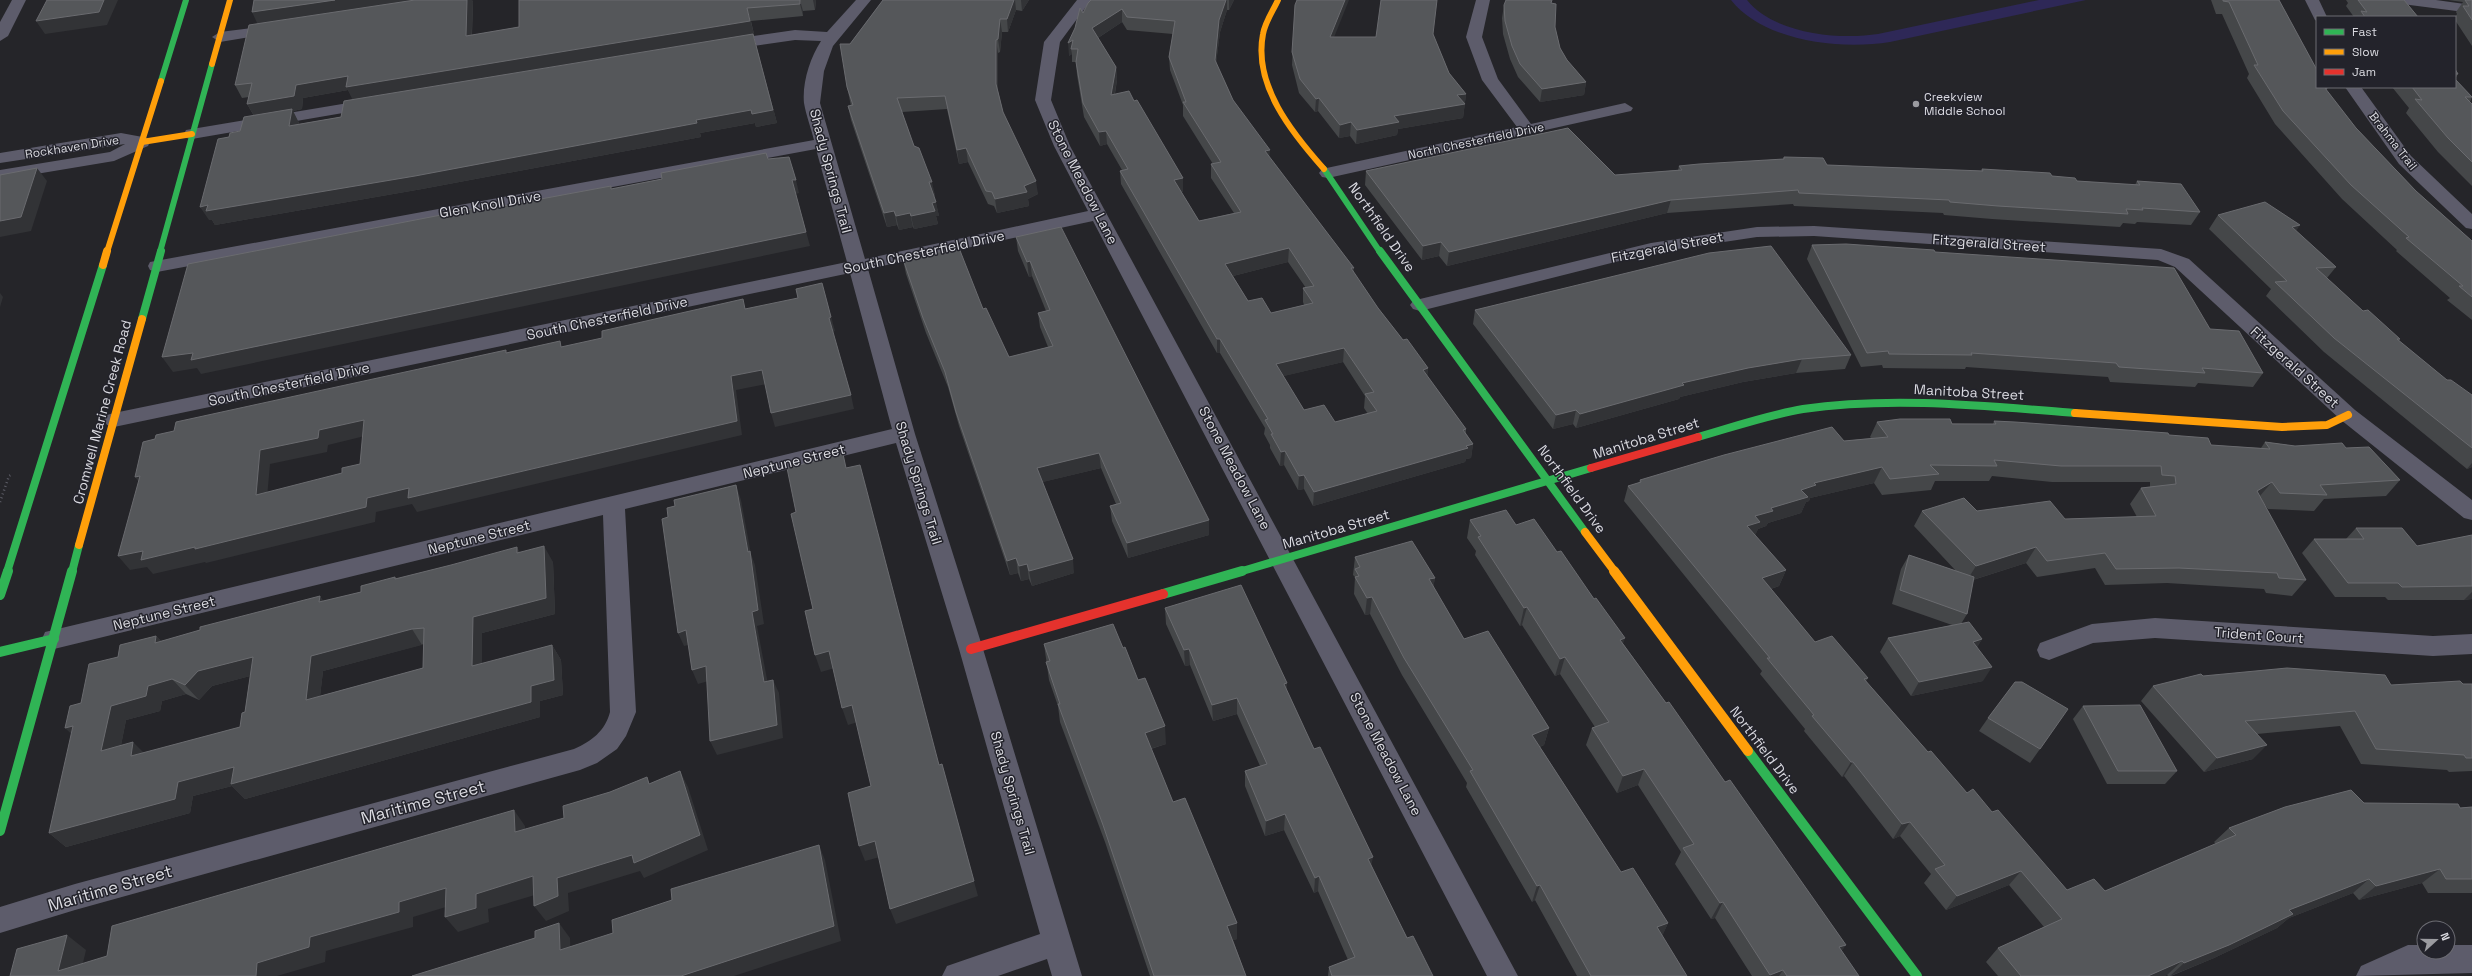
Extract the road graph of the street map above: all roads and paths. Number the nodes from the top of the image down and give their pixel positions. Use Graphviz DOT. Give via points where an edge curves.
graph roads {
  1 [pos="18,0"];
  2 [pos="186,0"];
  3 [pos="230,0"];
  4 [pos="864,0"];
  5 [pos="1084,0"];
  6 [pos="1278,0"];
  7 [pos="1483,0"];
  8 [pos="2312,0"];
  9 [pos="2402,0"];
  10 [pos="2472,9"];
  11 [pos="2320,16"];
  12 [pos="290,27"];
  13 [pos="0,36"];
  14 [pos="831,37"];
  15 [pos="220,38"];
  16 [pos="709,48"];
  17 [pos="2354,88"];
  18 [pos="388,101"];
  19 [pos="1625,108"];
  20 [pos="1527,130"];
  21 [pos="192,134"];
  22 [pos="142,142"];
  23 [pos="823,143"];
  24 [pos="0,158"];
  25 [pos="1328,173"];
  26 [pos="0,175"];
  27 [pos="1098,214"];
  28 [pos="2472,224"];
  29 [pos="157,266"];
  30 [pos="858,266"];
  31 [pos="1420,305"];
  32 [pos="2348,414"];
  33 [pos="114,420"];
  34 [pos="904,434"];
  35 [pos="1550,481"];
  36 [pos="614,504"];
  37 [pos="2472,512"];
  38 [pos="1284,559"];
  39 [pos="0,595"];
  40 [pos="54,639"];
  41 [pos="2472,644"];
  42 [pos="971,649"];
  43 [pos="2049,650"];
  44 [pos="0,652"];
  45 [pos="0,831"];
  46 [pos="0,920"];
  47 [pos="1057,942"];
  48 [pos="2472,959"];
  49 [pos="957,976"];
  50 [pos="1067,976"];
  51 [pos="1503,976"];
  52 [pos="1917,976"];
  53 [pos="2371,976"];
  1 -- 13 [label="street"];
  2 -- 22 [label="street"];
  3 -- 15 [label="street, Cromwell Marine Creek Road"];
  4 -- 14 [label="street, Shady Springs Trail" via="839,25"];
  5 -- 27 [label="street, Stone Meadow Lane" via="1052,42 1043,100 1062,146"];
  6 -- 25 [label="street, Northfield Drive" via="1263,33 1263,68 1276,106 1305,149"];
  7 -- 20 [label="street" via="1474,37 1490,80"];
  8 -- 11 [label="street"];
  9 -- 10 [label="street"];
  12 -- 15 [label="street"];
  14 -- 16 [label="street" via="795,35"];
  14 -- 23 [label="street, Shady Springs Trail" via="823,49 813,77 812,103"];
  15 -- 21 [label="street, Cromwell Marine Creek Road"];
  17 -- 28 [label="street, Brahma Trail" via="2405,160"];
  18 -- 21 [label="street"];
  19 -- 20 [label="street, North Chesterfield Drive"];
  20 -- 25 [label="street, North Chesterfield Drive"];
  21 -- 22 [label="street"];
  21 -- 29 [label="street, Cromwell Marine Creek Road"];
  22 -- 24 [label="street, Rockhaven Drive" via="120,138"];
  22 -- 26 [label="street, Rockhaven Drive" via="114,156"];
  22 -- 39 [label="street"];
  23 -- 29 [label="street, Glen Knoll Drive"];
  23 -- 30 [label="street, Shady Springs Trail"];
  25 -- 31 [label="street, Northfield Drive" via="1372,241"];
  27 -- 30 [label="street, South Chesterfield Drive"];
  27 -- 38 [label="street, Stone Meadow Lane"];
  29 -- 33 [label="street, Cromwell Marine Creek Road"];
  30 -- 33 [label="street, South Chesterfield Drive"];
  30 -- 34 [label="street, Shady Springs Trail"];
  31 -- 32 [label="street, Fitzgerald Street" via="1651,248 1757,232 1814,231 2154,254 2175,260 2192,272"];
  31 -- 35 [label="street, Northfield Drive"];
  32 -- 35 [label="street, Manitoba Street" via="2327,425 2282,427 1945,403 1836,405 1771,415"];
  32 -- 37 [label="street, Fitzgerald Street"];
  33 -- 40 [label="street, Cromwell Marine Creek Road"];
  34 -- 36 [label="street, Neptune Street"];
  34 -- 42 [label="street, Shady Springs Trail"];
  35 -- 38 [label="street, Manitoba Street"];
  35 -- 52 [label="street, Northfield Drive" via="1611,568"];
  36 -- 40 [label="street, Neptune Street"];
  36 -- 46 [label="street, Maritime Street" via="623,712 620,726 612,740 599,750 580,759 75,897"];
  38 -- 42 [label="street, Manitoba Street"];
  38 -- 51 [label="street, Stone Meadow Lane"];
  40 -- 44 [label="street"];
  40 -- 45 [label="street, Cromwell Marine Creek Road"];
  41 -- 43 [label="street, Trident Court" via="2433,646 2155,628 2092,634"];
  42 -- 47 [label="street, Shady Springs Trail"];
  47 -- 49 [label="street"];
  47 -- 50 [label="street, Shady Springs Trail"];
  48 -- 53 [label="street" via="2408,959"];
}
